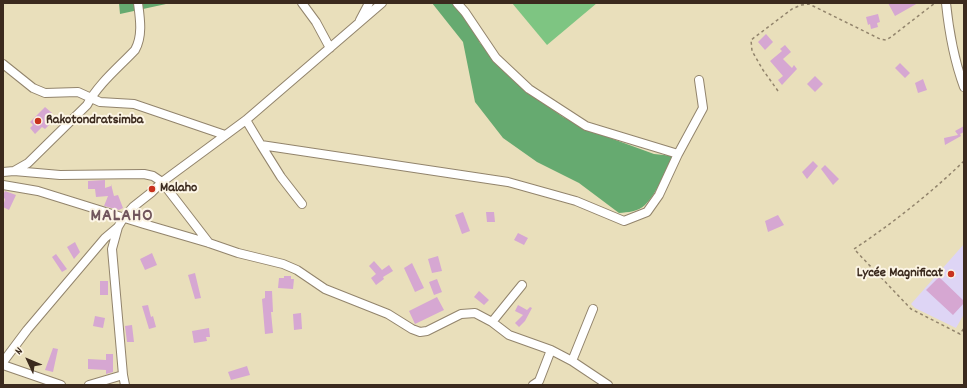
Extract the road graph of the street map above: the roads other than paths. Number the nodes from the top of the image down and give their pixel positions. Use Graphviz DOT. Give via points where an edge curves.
graph roads {
  1 [pos="138,3"];
  2 [pos="302,3"];
  3 [pos="369,3"];
  4 [pos="382,3"];
  5 [pos="457,3"];
  6 [pos="946,3"];
  7 [pos="358,25"];
  8 [pos="330,48"];
  9 [pos="3,64"];
  10 [pos="699,80"];
  11 [pos="964,87"];
  12 [pos="91,97"];
  13 [pos="246,120"];
  14 [pos="225,135"];
  15 [pos="261,145"];
  16 [pos="678,154"];
  17 [pos="14,171"];
  18 [pos="3,172"];
  19 [pos="162,182"];
  20 [pos="3,185"];
  21 [pos="302,204"];
  22 [pos="124,217"];
  23 [pos="118,227"];
  24 [pos="209,243"];
  25 [pos="522,285"];
  26 [pos="593,309"];
  27 [pos="492,322"];
  28 [pos="551,350"];
  29 [pos="572,361"];
  30 [pos="3,363"];
  31 [pos="123,374"];
  32 [pos="61,385"];
  33 [pos="89,385"];
  34 [pos="125,385"];
  35 [pos="533,385"];
  36 [pos="608,385"];
  1 -- 12 [label="street" via="139,44"];
  2 -- 8 [label="street"];
  3 -- 7 [label="street"];
  4 -- 7 [label="street"];
  5 -- 16 [label="street" via="496,58 529,89 586,126"];
  6 -- 11 [label="street" via="950,33"];
  7 -- 8 [label="street"];
  8 -- 13 [label="street"];
  9 -- 12 [label="street" via="33,88 45,93 78,92"];
  10 -- 16 [label="street" via="703,108"];
  12 -- 14 [label="street" via="100,102 134,104"];
  12 -- 17 [label="street" via="87,105 28,163"];
  13 -- 14 [label="street"];
  13 -- 15 [label="street"];
  14 -- 19 [label="street"];
  15 -- 16 [label="street" via="508,182 576,201 624,221 647,212 660,195"];
  15 -- 21 [label="street"];
  17 -- 18 [label="street"];
  17 -- 19 [label="street" via="60,175 144,174"];
  19 -- 22 [label="street"];
  19 -- 24 [label="street"];
  20 -- 22 [label="street" via="38,191"];
  22 -- 23 [label="street"];
  22 -- 24 [label="street"];
  23 -- 30 [label="street" via="72,276"];
  23 -- 31 [label="street" via="112,250"];
  24 -- 27 [label="street" via="283,264 297,270 325,289 388,314 420,332 461,314 475,313"];
  25 -- 27 [label="street"];
  26 -- 29 [label="street"];
  27 -- 28 [label="street" via="509,335"];
  28 -- 29 [label="street"];
  28 -- 35 [label="street" via="539,381"];
  29 -- 36 [label="street"];
  30 -- 32 [label="street"];
  31 -- 33 [label="street"];
  31 -- 34 [label="street"];
}
